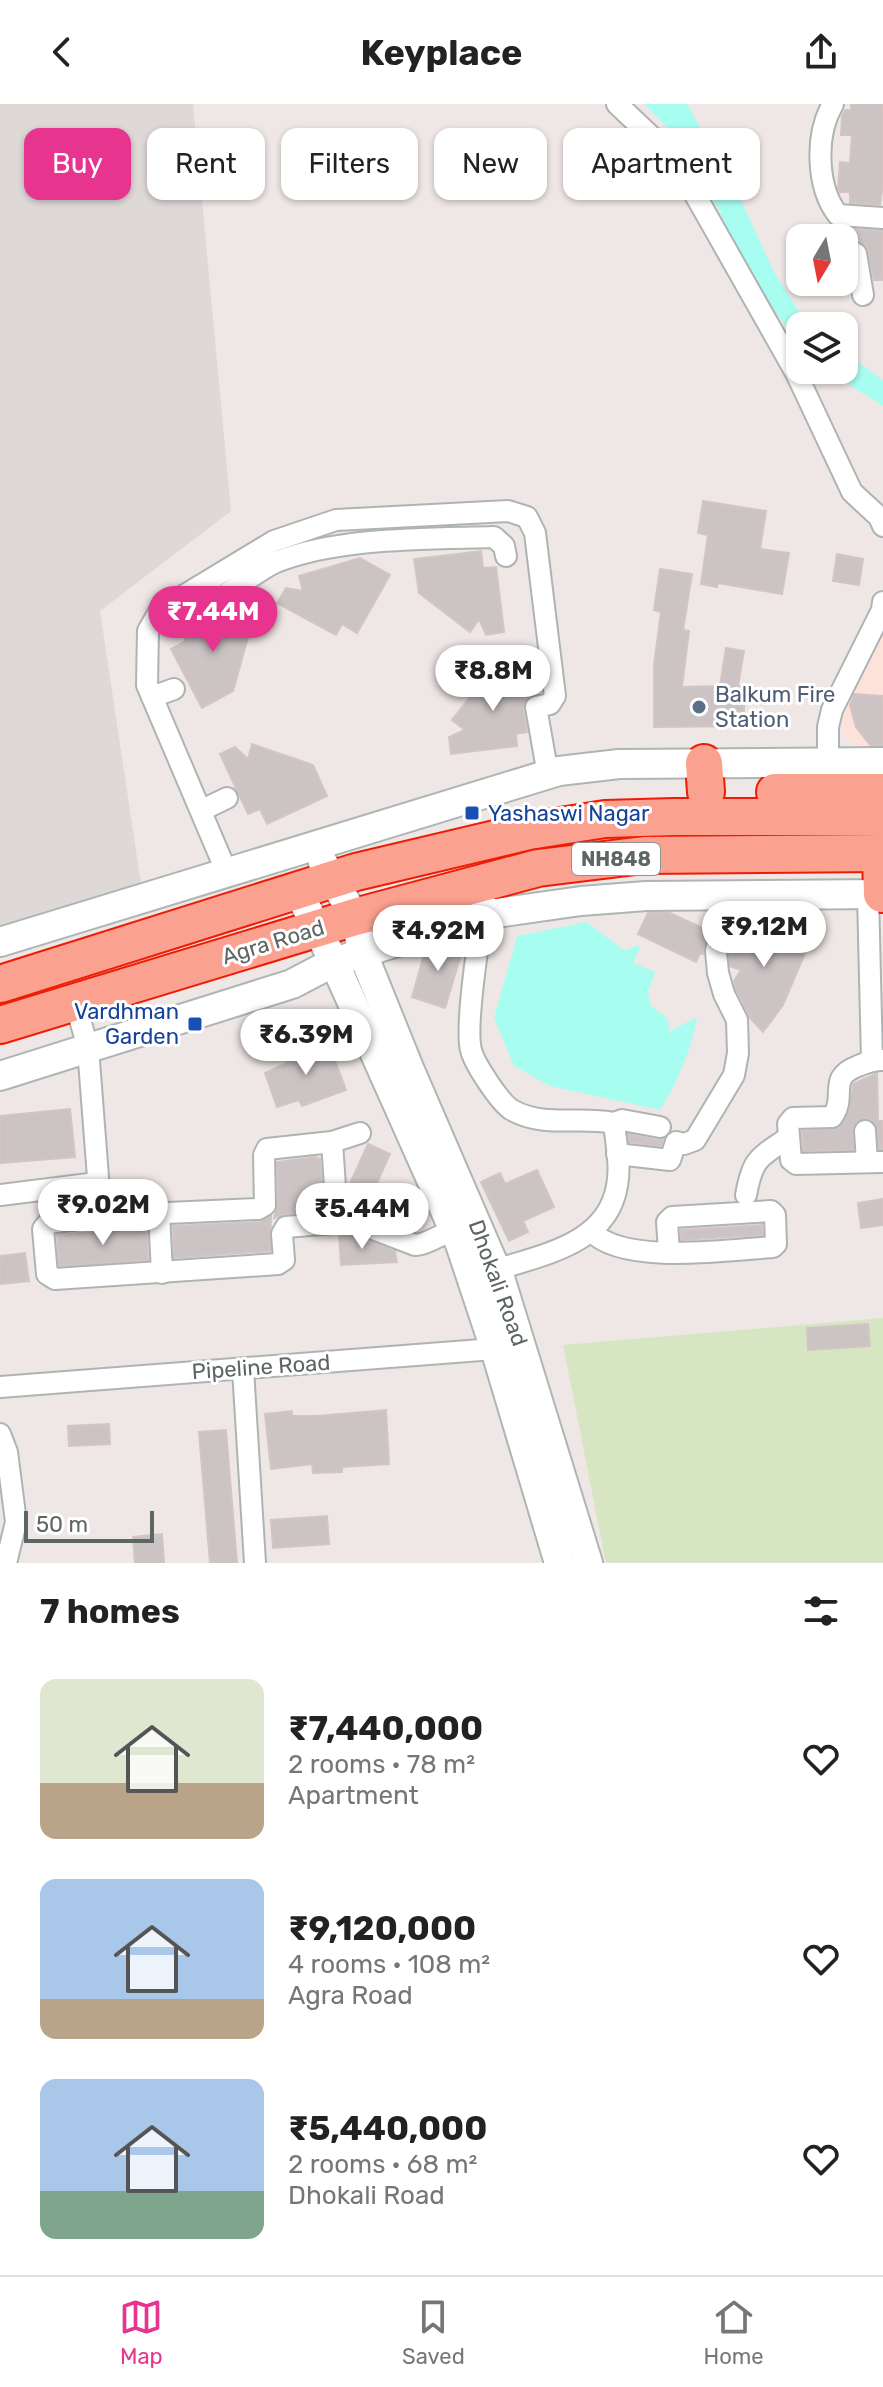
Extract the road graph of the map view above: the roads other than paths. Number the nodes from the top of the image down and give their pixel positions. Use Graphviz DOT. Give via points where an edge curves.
graph roads {
  1 [pos="617,104"];
  2 [pos="833,104"];
  3 [pos="838,215"];
  4 [pos="883,218"];
  5 [pos="840,224"];
  6 [pos="858,266"];
  7 [pos="863,295"];
  8 [pos="883,526"];
  9 [pos="506,556"];
  10 [pos="175,601"];
  11 [pos="883,602"];
  12 [pos="174,689"];
  13 [pos="152,697"];
  14 [pos="828,761"];
  15 [pos="548,775"];
  16 [pos="705,778"];
  17 [pos="879,785"];
  18 [pos="227,798"];
  19 [pos="202,810"];
  20 [pos="605,819"];
  21 [pos="314,847"];
  22 [pos="882,853"];
  23 [pos="227,873"];
  24 [pos="493,881"];
  25 [pos="315,885"];
  26 [pos="738,894"];
  27 [pos="878,894"];
  28 [pos="483,915"];
  29 [pos="355,917"];
  30 [pos="318,929"];
  31 [pos="0,942"];
  32 [pos="363,954"];
  33 [pos="334,962"];
  34 [pos="0,984"];
  35 [pos="876,989"];
  36 [pos="75,1002"];
  37 [pos="0,1025"];
  38 [pos="88,1048"];
  39 [pos="877,1060"];
  40 [pos="0,1076"];
  41 [pos="614,1123"];
  42 [pos="660,1127"];
  43 [pos="865,1131"];
  44 [pos="360,1133"];
  45 [pos="789,1137"];
  46 [pos="332,1142"];
  47 [pos="617,1154"];
  48 [pos="875,1162"];
  49 [pos="97,1183"];
  50 [pos="449,1190"];
  51 [pos="0,1195"];
  52 [pos="746,1195"];
  53 [pos="159,1213"];
  54 [pos="101,1216"];
  55 [pos="360,1224"];
  56 [pos="453,1230"];
  57 [pos="592,1232"];
  58 [pos="669,1252"];
  59 [pos="496,1270"];
  60 [pos="162,1273"];
  61 [pos="508,1348"];
  62 [pos="243,1369"];
  63 [pos="0,1387"];
  64 [pos="0,1434"];
  65 [pos="6,1563"];
  66 [pos="255,1563"];
  67 [pos="559,1563"];
  68 [pos="588,1563"];
  1 -- 8 [label="street" via="657,142 689,184 796,373 852,492"];
  2 -- 3 [label="street" via="823,127 821,181"];
  3 -- 4 [label="street"];
  3 -- 5 [label="street"];
  6 -- 7 [label="street"];
  9 -- 10 [label="street" via="494,537 334,545 274,563 192,610"];
  10 -- 13 [label="street" via="160,610 148,631 147,685"];
  10 -- 15 [label="street" via="274,541 336,520 508,511 527,517 535,533 555,696 550,704 534,699"];
  11 -- 14 [label="street" via="832,710"];
  12 -- 13 [label="street"];
  13 -- 19 [label="street"];
  14 -- 16 [label="street"];
  14 -- 17 [label="street"];
  15 -- 16 [label="street" via="619,764"];
  15 -- 21 [label="street"];
  16 -- 17 [label="highway, NH848"];
  16 -- 20 [label="highway, NH848"];
  17 -- 20 [label="highway" via="674,817"];
  18 -- 19 [label="street"];
  19 -- 23 [label="street"];
  20 -- 25 [label="highway, NH848" via="529,831"];
  21 -- 23 [label="street"];
  21 -- 25 [label="street"];
  22 -- 24 [label="highway, Agra Road / NH848" via="644,855 538,868"];
  22 -- 27 [label="highway"];
  23 -- 31 [label="street"];
  24 -- 28 [label="street"];
  24 -- 29 [label="highway, Agra Road / NH848"];
  25 -- 29 [label="street, Dhokali Road"];
  25 -- 30 [label="street, Dhokali Road"];
  25 -- 34 [label="highway, Agra Road / NH848"];
  26 -- 27 [label="street"];
  26 -- 28 [label="street" via="620,898"];
  26 -- 47 [label="street" via="716,951 721,983 737,1020 734,1075 695,1140 676,1142 670,1160"];
  27 -- 35 [label="street"];
  28 -- 32 [label="street"];
  28 -- 41 [label="street" via="471,1050 491,1085 510,1109 546,1122"];
  29 -- 30 [label="highway, Agra Road / NH848"];
  29 -- 32 [label="street, Dhokali Road"];
  30 -- 33 [label="street, Dhokali Road"];
  30 -- 36 [label="highway, Agra Road / NH848"];
  32 -- 33 [label="street"];
  32 -- 50 [label="street, Dhokali Road" via="409,1068"];
  33 -- 38 [label="street" via="292,984"];
  33 -- 50 [label="street, Dhokali Road"];
  35 -- 39 [label="street"];
  36 -- 37 [label="highway, Agra Road / NH848"];
  36 -- 38 [label="street"];
  38 -- 40 [label="street"];
  38 -- 49 [label="street"];
  39 -- 45 [label="street" via="844,1071 837,1111 832,1117 793,1118"];
  41 -- 42 [label="street"];
  41 -- 47 [label="street"];
  43 -- 48 [label="street"];
  44 -- 46 [label="street"];
  45 -- 48 [label="street" via="796,1164"];
  45 -- 52 [label="street" via="757,1159"];
  46 -- 53 [label="street" via="267,1149 265,1205 258,1209"];
  46 -- 60 [label="street" via="337,1217 333,1223 286,1227 284,1260 278,1264"];
  47 -- 57 [label="street" via="617,1186 609,1210"];
  49 -- 51 [label="street"];
  49 -- 54 [label="street"];
  50 -- 56 [label="street, Dhokali Road"];
  50 -- 59 [label="street, Dhokali Road"];
  53 -- 54 [label="street"];
  53 -- 60 [label="street"];
  54 -- 60 [label="street" via="48,1223 43,1229 47,1274 55,1279"];
  55 -- 56 [label="street" via="415,1245"];
  56 -- 61 [label="street, Dhokali Road"];
  57 -- 58 [label="street" via="628,1250"];
  57 -- 59 [label="street" via="572,1245"];
  58 -- 58 [label="street" via="773,1247 775,1215 771,1211 672,1217 667,1222"];
  59 -- 61 [label="street, Dhokali Road"];
  61 -- 62 [label="street, Pipeline Road"];
  61 -- 67 [label="street, Dhokali Road"];
  61 -- 68 [label="street, Dhokali Road"];
  62 -- 63 [label="street, Pipeline Road"];
  62 -- 66 [label="street"];
  64 -- 65 [label="street" via="16,1522"];
}
